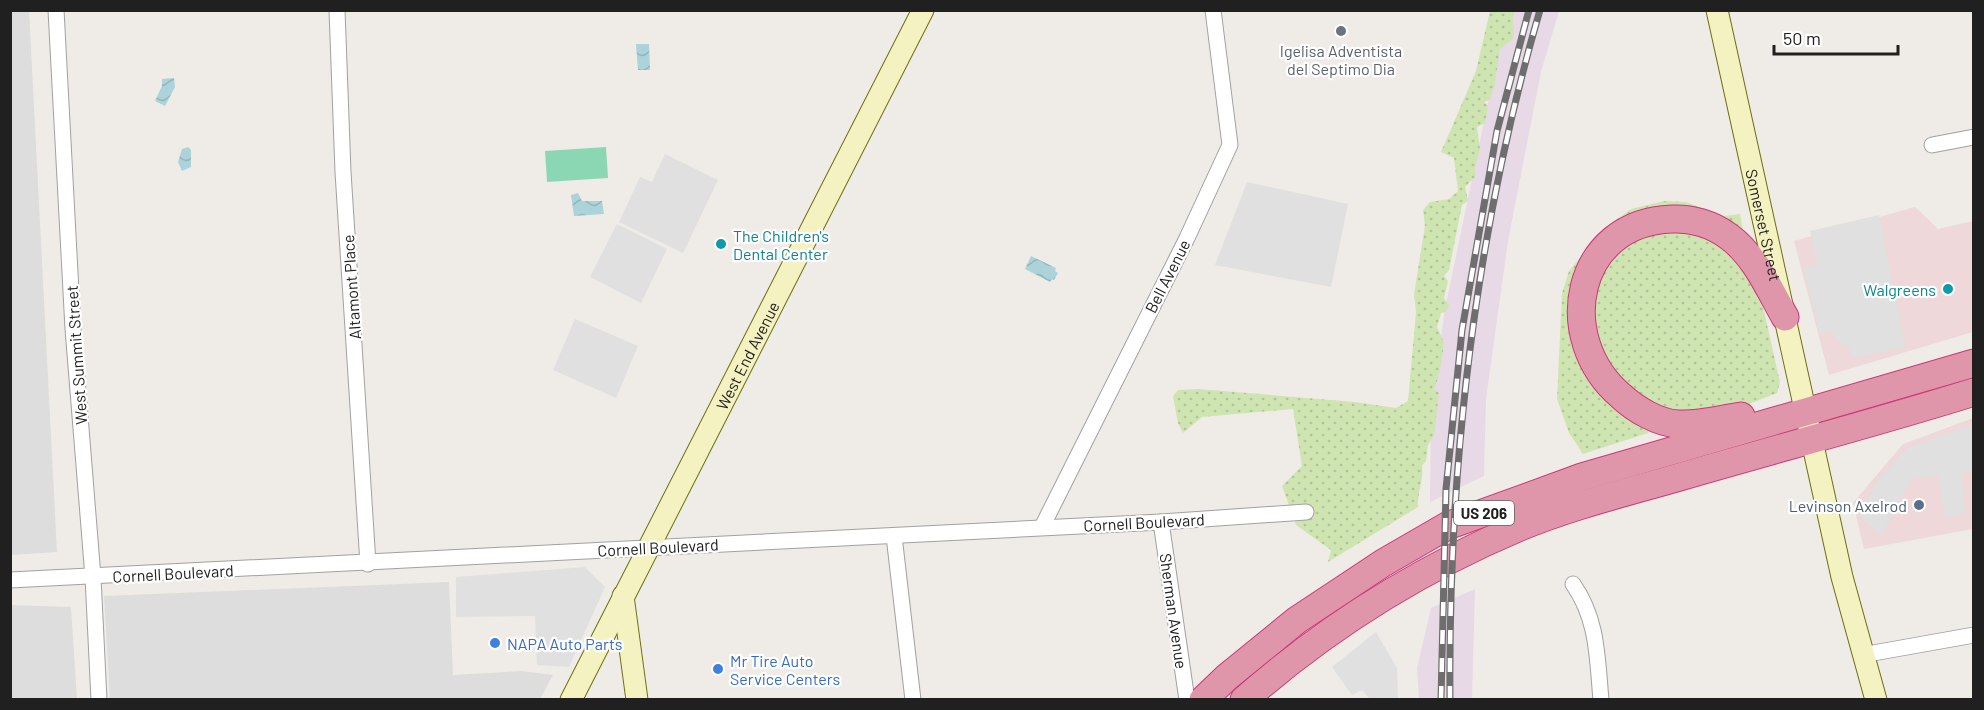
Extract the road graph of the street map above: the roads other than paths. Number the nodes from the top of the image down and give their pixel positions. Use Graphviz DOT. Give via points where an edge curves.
graph roads {
  1 [pos="56,10"];
  2 [pos="337,10"];
  3 [pos="1213,10"];
  4 [pos="1717,10"];
  5 [pos="925,11"];
  6 [pos="1974,137"];
  7 [pos="1932,145"];
  8 [pos="1785,317"];
  9 [pos="1974,363"];
  10 [pos="1974,392"];
  11 [pos="1807,411"];
  12 [pos="1767,422"];
  13 [pos="1813,439"];
  14 [pos="1306,512"];
  15 [pos="1161,522"];
  16 [pos="1042,528"];
  17 [pos="894,536"];
  18 [pos="649,548"];
  19 [pos="368,564"];
  20 [pos="93,577"];
  21 [pos="10,580"];
  22 [pos="1573,584"];
  23 [pos="623,596"];
  24 [pos="1974,635"];
  25 [pos="1862,655"];
  26 [pos="99,699"];
  27 [pos="571,699"];
  28 [pos="637,699"];
  29 [pos="913,699"];
  30 [pos="1187,699"];
  31 [pos="1203,699"];
  32 [pos="1244,699"];
  33 [pos="1601,699"];
  34 [pos="1876,699"];
  1 -- 20 [label="street, West Summit Street" via="73,328"];
  2 -- 19 [label="street, Altamont Place" via="343,172"];
  3 -- 16 [label="street, Bell Avenue" via="1230,146"];
  4 -- 8 [label="street, Somerset Street"];
  5 -- 18 [label="street, West End Avenue"];
  6 -- 7 [label="street"];
  8 -- 11 [label="street, Somerset Street"];
  8 -- 12 [label="highway" via="1739,245 1715,228 1679,219 1659,219 1640,225 1613,241 1590,270 1581,296 1581,327 1589,355 1609,385 1626,401 1656,418 1677,424 1753,415"];
  9 -- 11 [label="highway, US 206"];
  10 -- 13 [label="highway, US 206"];
  11 -- 12 [label="highway, US 206"];
  11 -- 13 [label="street, Somerset Street"];
  12 -- 31 [label="highway, US 206" via="1582,477 1447,526 1297,620"];
  13 -- 25 [label="street, Somerset Street"];
  13 -- 32 [label="highway, US 206" via="1587,504 1484,543 1364,608 1318,639"];
  14 -- 15 [label="street, Cornell Boulevard"];
  15 -- 16 [label="street, Cornell Boulevard"];
  15 -- 30 [label="street, Sherman Avenue"];
  16 -- 17 [label="street, Cornell Boulevard"];
  17 -- 18 [label="street, Cornell Boulevard"];
  17 -- 29 [label="street"];
  18 -- 19 [label="street, Cornell Boulevard"];
  18 -- 23 [label="street, West End Avenue"];
  19 -- 20 [label="street, Cornell Boulevard"];
  20 -- 21 [label="street, Cornell Boulevard"];
  20 -- 26 [label="street, West Summit Street"];
  22 -- 33 [label="street" via="1587,603 1591,619"];
  23 -- 27 [label="street, West End Avenue"];
  23 -- 28 [label="street"];
  24 -- 25 [label="street"];
  25 -- 34 [label="street, Somerset Street"];
}
